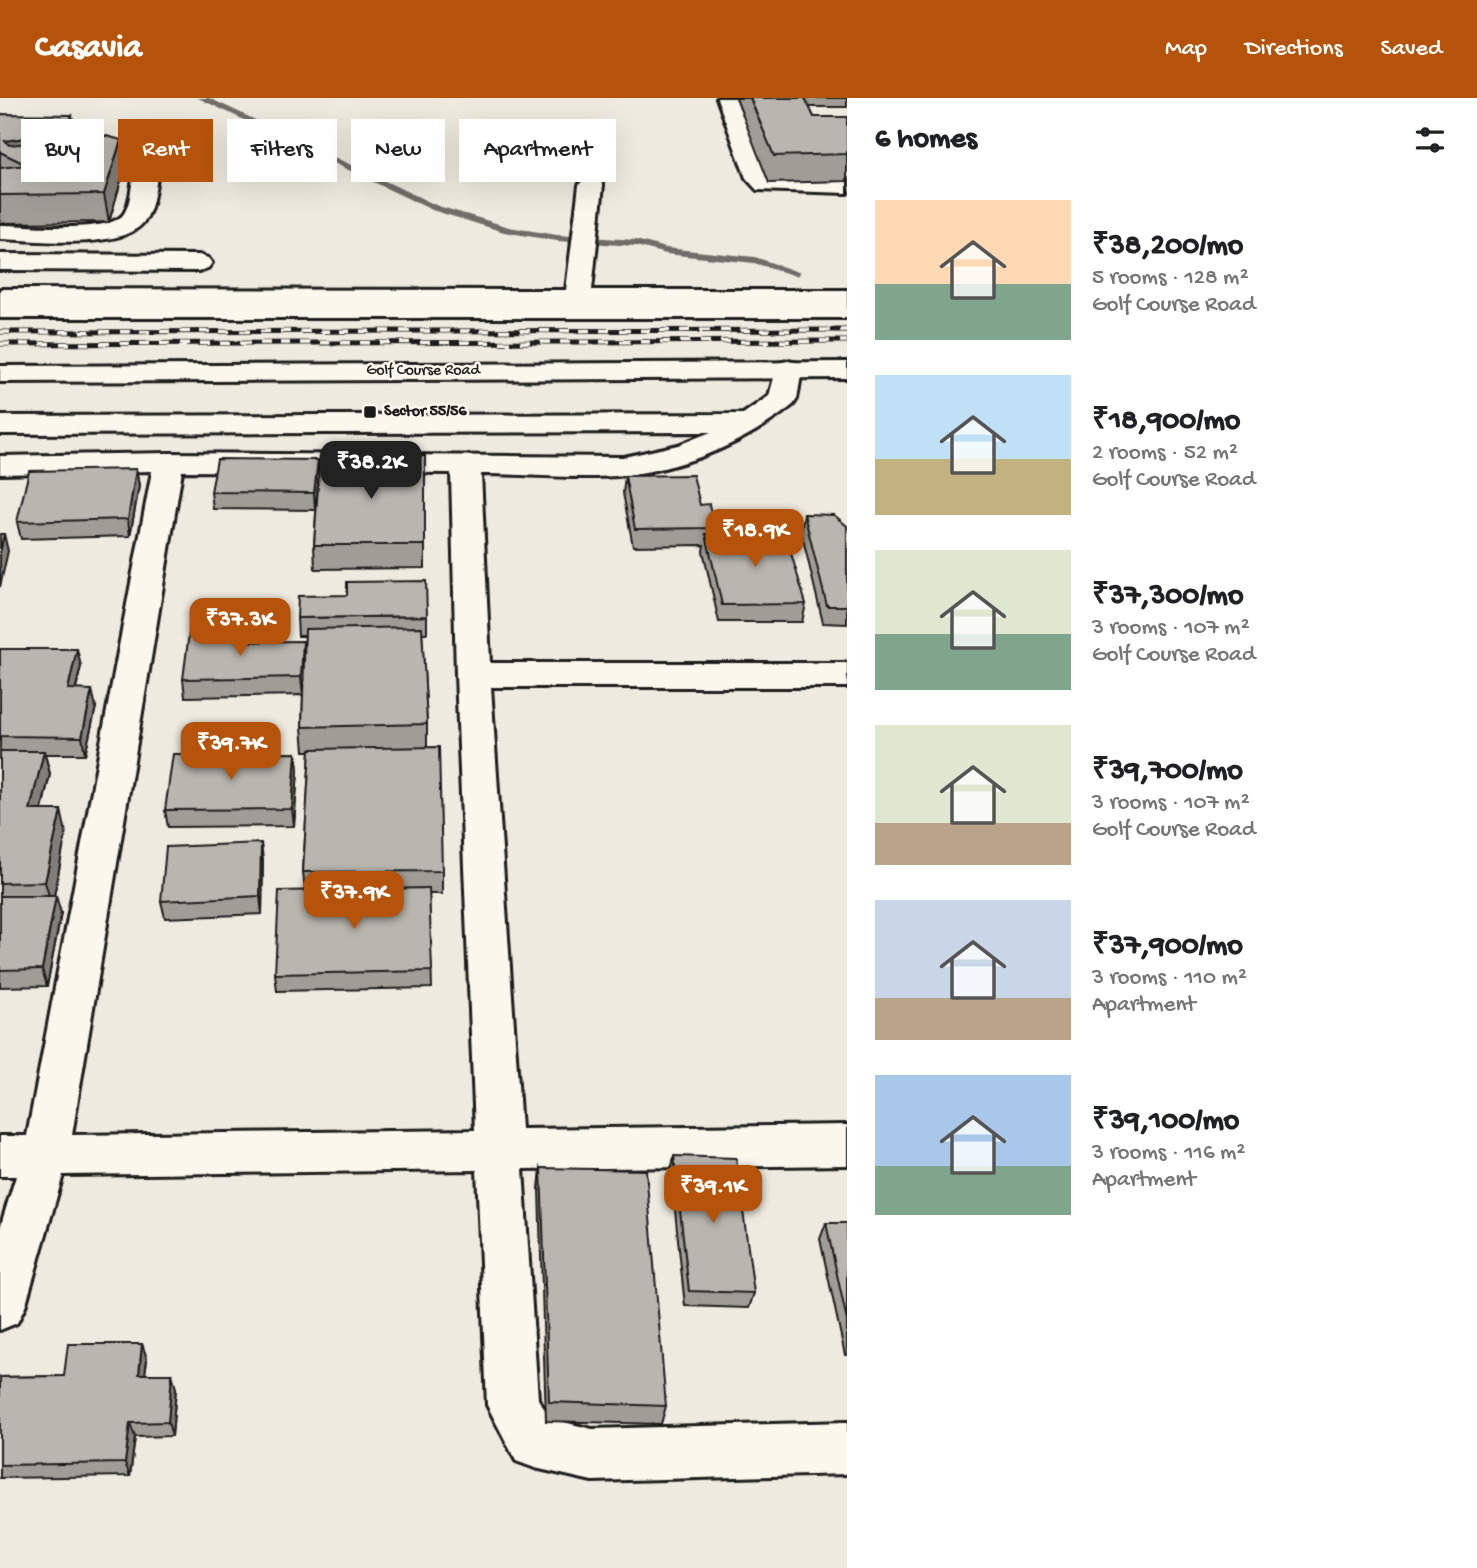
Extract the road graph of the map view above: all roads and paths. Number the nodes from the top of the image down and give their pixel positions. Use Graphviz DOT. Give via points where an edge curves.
graph roads {
  1 [pos="728,98"];
  2 [pos="144,182"];
  3 [pos="592,185"];
  4 [pos="847,186"];
  5 [pos="0,232"];
  6 [pos="0,262"];
  7 [pos="199,263"];
  8 [pos="0,298"];
  9 [pos="847,298"];
  10 [pos="577,304"];
  11 [pos="0,310"];
  12 [pos="847,310"];
  13 [pos="788,369"];
  14 [pos="847,370"];
  15 [pos="0,374"];
  16 [pos="749,423"];
  17 [pos="0,425"];
  18 [pos="169,462"];
  19 [pos="0,465"];
  20 [pos="466,467"];
  21 [pos="472,675"];
  22 [pos="847,675"];
  23 [pos="847,1145"];
  24 [pos="498,1151"];
  25 [pos="46,1154"];
  26 [pos="0,1156"];
  27 [pos="0,1307"];
  28 [pos="847,1448"];
  1 -- 4 [label="street" via="758,178 765,185"];
  2 -- 5 [label="street" via="134,218 124,228"];
  3 -- 10 [label="street"];
  6 -- 7 [label="street"];
  8 -- 10 [label="street"];
  9 -- 10 [label="street"];
  10 -- 11 [label="street"];
  10 -- 12 [label="street"];
  13 -- 14 [label="street, Golf Course Road"];
  13 -- 15 [label="street, Golf Course Road"];
  13 -- 16 [label="street" via="783,399"];
  16 -- 17 [label="street"];
  16 -- 20 [label="street" via="709,445 658,461 624,466"];
  18 -- 19 [label="street"];
  18 -- 20 [label="street"];
  18 -- 25 [label="street"];
  20 -- 21 [label="street"];
  21 -- 22 [label="street"];
  21 -- 24 [label="street"];
  23 -- 24 [label="street"];
  24 -- 25 [label="street"];
  24 -- 28 [label="street" via="513,1405 535,1442 592,1455"];
  25 -- 26 [label="street"];
  25 -- 27 [label="street"];
}
